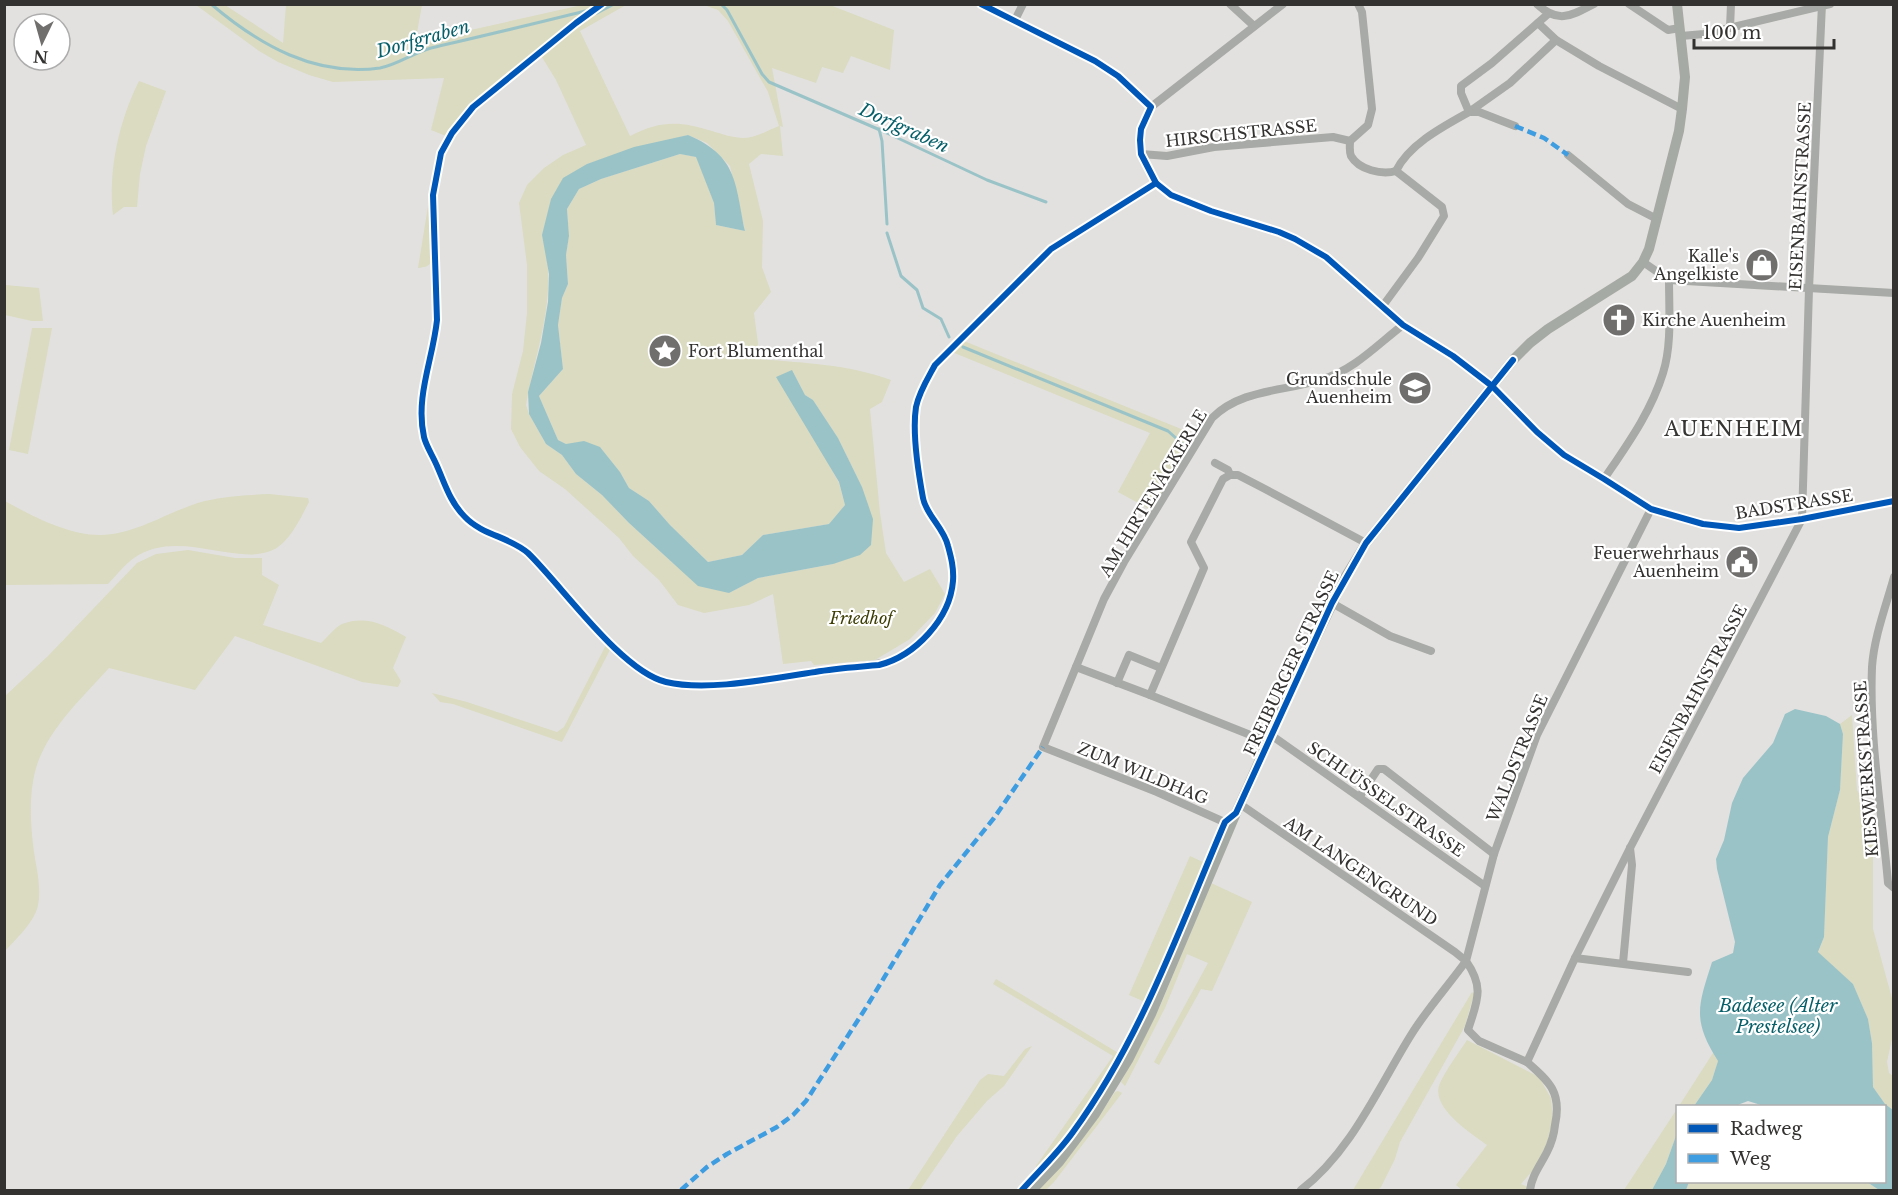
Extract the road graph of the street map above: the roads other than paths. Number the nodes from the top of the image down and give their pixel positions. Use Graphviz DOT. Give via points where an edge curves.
graph roads {
  1 [pos="981,4"];
  2 [pos="1023,4"];
  3 [pos="1230,4"];
  4 [pos="1283,4"];
  5 [pos="1358,4"];
  6 [pos="1537,4"];
  7 [pos="1594,4"];
  8 [pos="1629,4"];
  9 [pos="1677,4"];
  10 [pos="1731,4"];
  11 [pos="1825,5"];
  12 [pos="1548,14"];
  13 [pos="1015,20"];
  14 [pos="1538,23"];
  15 [pos="1254,26"];
  16 [pos="1730,28"];
  17 [pos="1680,32"];
  18 [pos="1556,40"];
  19 [pos="1151,107"];
  20 [pos="1682,109"];
  21 [pos="1469,112"];
  22 [pos="1515,126"];
  23 [pos="1350,141"];
  24 [pos="1141,154"];
  25 [pos="1568,155"];
  26 [pos="1396,171"];
  27 [pos="1156,183"];
  28 [pos="1657,219"];
  29 [pos="1643,262"];
  30 [pos="1669,280"];
  31 [pos="1809,289"];
  32 [pos="1893,293"];
  33 [pos="1383,307"];
  34 [pos="1403,325"];
  35 [pos="1492,386"];
  36 [pos="1215,463"];
  37 [pos="1230,475"];
  38 [pos="1604,478"];
  39 [pos="1893,501"];
  40 [pos="1651,509"];
  41 [pos="1802,519"];
  42 [pos="1366,543"];
  43 [pos="1893,577"];
  44 [pos="1332,603"];
  45 [pos="1431,651"];
  46 [pos="1076,667"];
  47 [pos="1161,668"];
  48 [pos="768,679"];
  49 [pos="1117,683"];
  50 [pos="1149,695"];
  51 [pos="1269,739"];
  52 [pos="1043,747"];
  53 [pos="1360,796"];
  54 [pos="1240,804"];
  55 [pos="1232,825"];
  56 [pos="1630,848"];
  57 [pos="1494,854"];
  58 [pos="1485,886"];
  59 [pos="1893,888"];
  60 [pos="1575,958"];
  61 [pos="1466,962"];
  62 [pos="1623,963"];
  63 [pos="1688,972"];
  64 [pos="1527,1062"];
  65 [pos="1032,1191"];
  66 [pos="1301,1191"];
  67 [pos="1530,1191"];
  1 -- 13 [label="street"];
  2 -- 13 [label="street"];
  3 -- 15 [label="street"];
  4 -- 15 [label="street"];
  5 -- 23 [label="street" via="1371,109 1368,125"];
  6 -- 12 [label="street"];
  7 -- 12 [label="street" via="1569,16"];
  8 -- 17 [label="street" via="1668,30"];
  9 -- 17 [label="street, FREIBURGER STRASSE"];
  10 -- 16 [label="street"];
  11 -- 16 [label="street"];
  11 -- 31 [label="street, EISENBAHNSTRASSE"];
  12 -- 14 [label="street"];
  13 -- 19 [label="street" via="1118,75"];
  14 -- 18 [label="street"];
  14 -- 21 [label="street" via="1461,86"];
  15 -- 19 [label="street"];
  16 -- 17 [label="street"];
  17 -- 20 [label="street, FREIBURGER STRASSE" via="1685,77"];
  18 -- 20 [label="street"];
  18 -- 21 [label="street" via="1510,83"];
  19 -- 24 [label="street" via="1141,129"];
  20 -- 28 [label="street, FREIBURGER STRASSE"];
  21 -- 22 [label="street"];
  21 -- 26 [label="street" via="1414,149"];
  23 -- 24 [label="street, HIRSCHSTRASSE" via="1333,137 1214,147 1167,156"];
  23 -- 26 [label="street" via="1352,158 1372,171"];
  24 -- 27 [label="street"];
  25 -- 28 [label="street" via="1628,204"];
  26 -- 33 [label="street" via="1442,207 1444,216"];
  27 -- 33 [label="street, BADSTRASSE" via="1171,195 1295,239 1326,257"];
  27 -- 48 [label="street" via="1051,249 935,365 922,388 915,421 923,501 944,536 953,562 952,588 933,628 907,653 890,662"];
  28 -- 29 [label="street, FREIBURGER STRASSE"];
  29 -- 30 [label="street"];
  29 -- 35 [label="street, FREIBURGER STRASSE" via="1632,276 1534,340"];
  30 -- 31 [label="street"];
  30 -- 38 [label="street" via="1664,373 1640,427"];
  31 -- 32 [label="street"];
  31 -- 41 [label="street, EISENBAHNSTRASSE"];
  33 -- 34 [label="street, BADSTRASSE"];
  34 -- 35 [label="street, BADSTRASSE" via="1454,356"];
  34 -- 46 [label="street, AM HIRTENÄCKERLE" via="1348,369 1323,380 1259,393 1222,408 1212,418 1124,562"];
  35 -- 38 [label="street, BADSTRASSE" via="1564,456"];
  35 -- 42 [label="street, FREIBURGER STRASSE"];
  36 -- 37 [label="street"];
  37 -- 42 [label="street" via="1265,489"];
  37 -- 47 [label="street" via="1223,479 1191,542 1204,568"];
  38 -- 40 [label="street, BADSTRASSE"];
  39 -- 41 [label="street, BADSTRASSE"];
  40 -- 41 [label="street, BADSTRASSE" via="1720,527"];
  40 -- 57 [label="street, WALDSTRASSE" via="1542,723"];
  41 -- 56 [label="street, EISENBAHNSTRASSE"];
  42 -- 44 [label="street, FREIBURGER STRASSE"];
  43 -- 59 [label="street, KIESWERKSTRASSE" via="1872,665 1879,788 1888,883"];
  44 -- 45 [label="street" via="1390,636"];
  44 -- 51 [label="street, FREIBURGER STRASSE"];
  46 -- 49 [label="street, SCHLÜSSELSTRASSE"];
  46 -- 52 [label="street, AM HIRTENÄCKERLE"];
  47 -- 49 [label="street" via="1129,655"];
  47 -- 50 [label="street"];
  49 -- 50 [label="street, SCHLÜSSELSTRASSE"];
  50 -- 51 [label="street, SCHLÜSSELSTRASSE"];
  51 -- 53 [label="street, SCHLÜSSELSTRASSE"];
  51 -- 54 [label="street, FREIBURGER STRASSE"];
  52 -- 55 [label="street, ZUM WILDHAG"];
  53 -- 57 [label="street" via="1378,770 1384,769"];
  53 -- 58 [label="street, SCHLÜSSELSTRASSE"];
  54 -- 55 [label="street, FREIBURGER STRASSE"];
  54 -- 61 [label="street, AM LANGENGRUND"];
  55 -- 65 [label="street, FREIBURGER STRASSE" via="1128,1060 1095,1114"];
  56 -- 60 [label="street, EISENBAHNSTRASSE"];
  56 -- 62 [label="street, EISENBAHNSTRASSE" via="1632,866"];
  57 -- 58 [label="street, WALDSTRASSE"];
  58 -- 61 [label="street, WALDSTRASSE"];
  60 -- 62 [label="street"];
  60 -- 64 [label="street, EISENBAHNSTRASSE"];
  61 -- 64 [label="street" via="1478,985 1468,1030 1479,1041"];
  61 -- 66 [label="street, WALDSTRASSE" via="1413,1032 1340,1151"];
  62 -- 63 [label="street"];
  64 -- 67 [label="street" via="1553,1089 1558,1110 1553,1138 1532,1178"];
}
